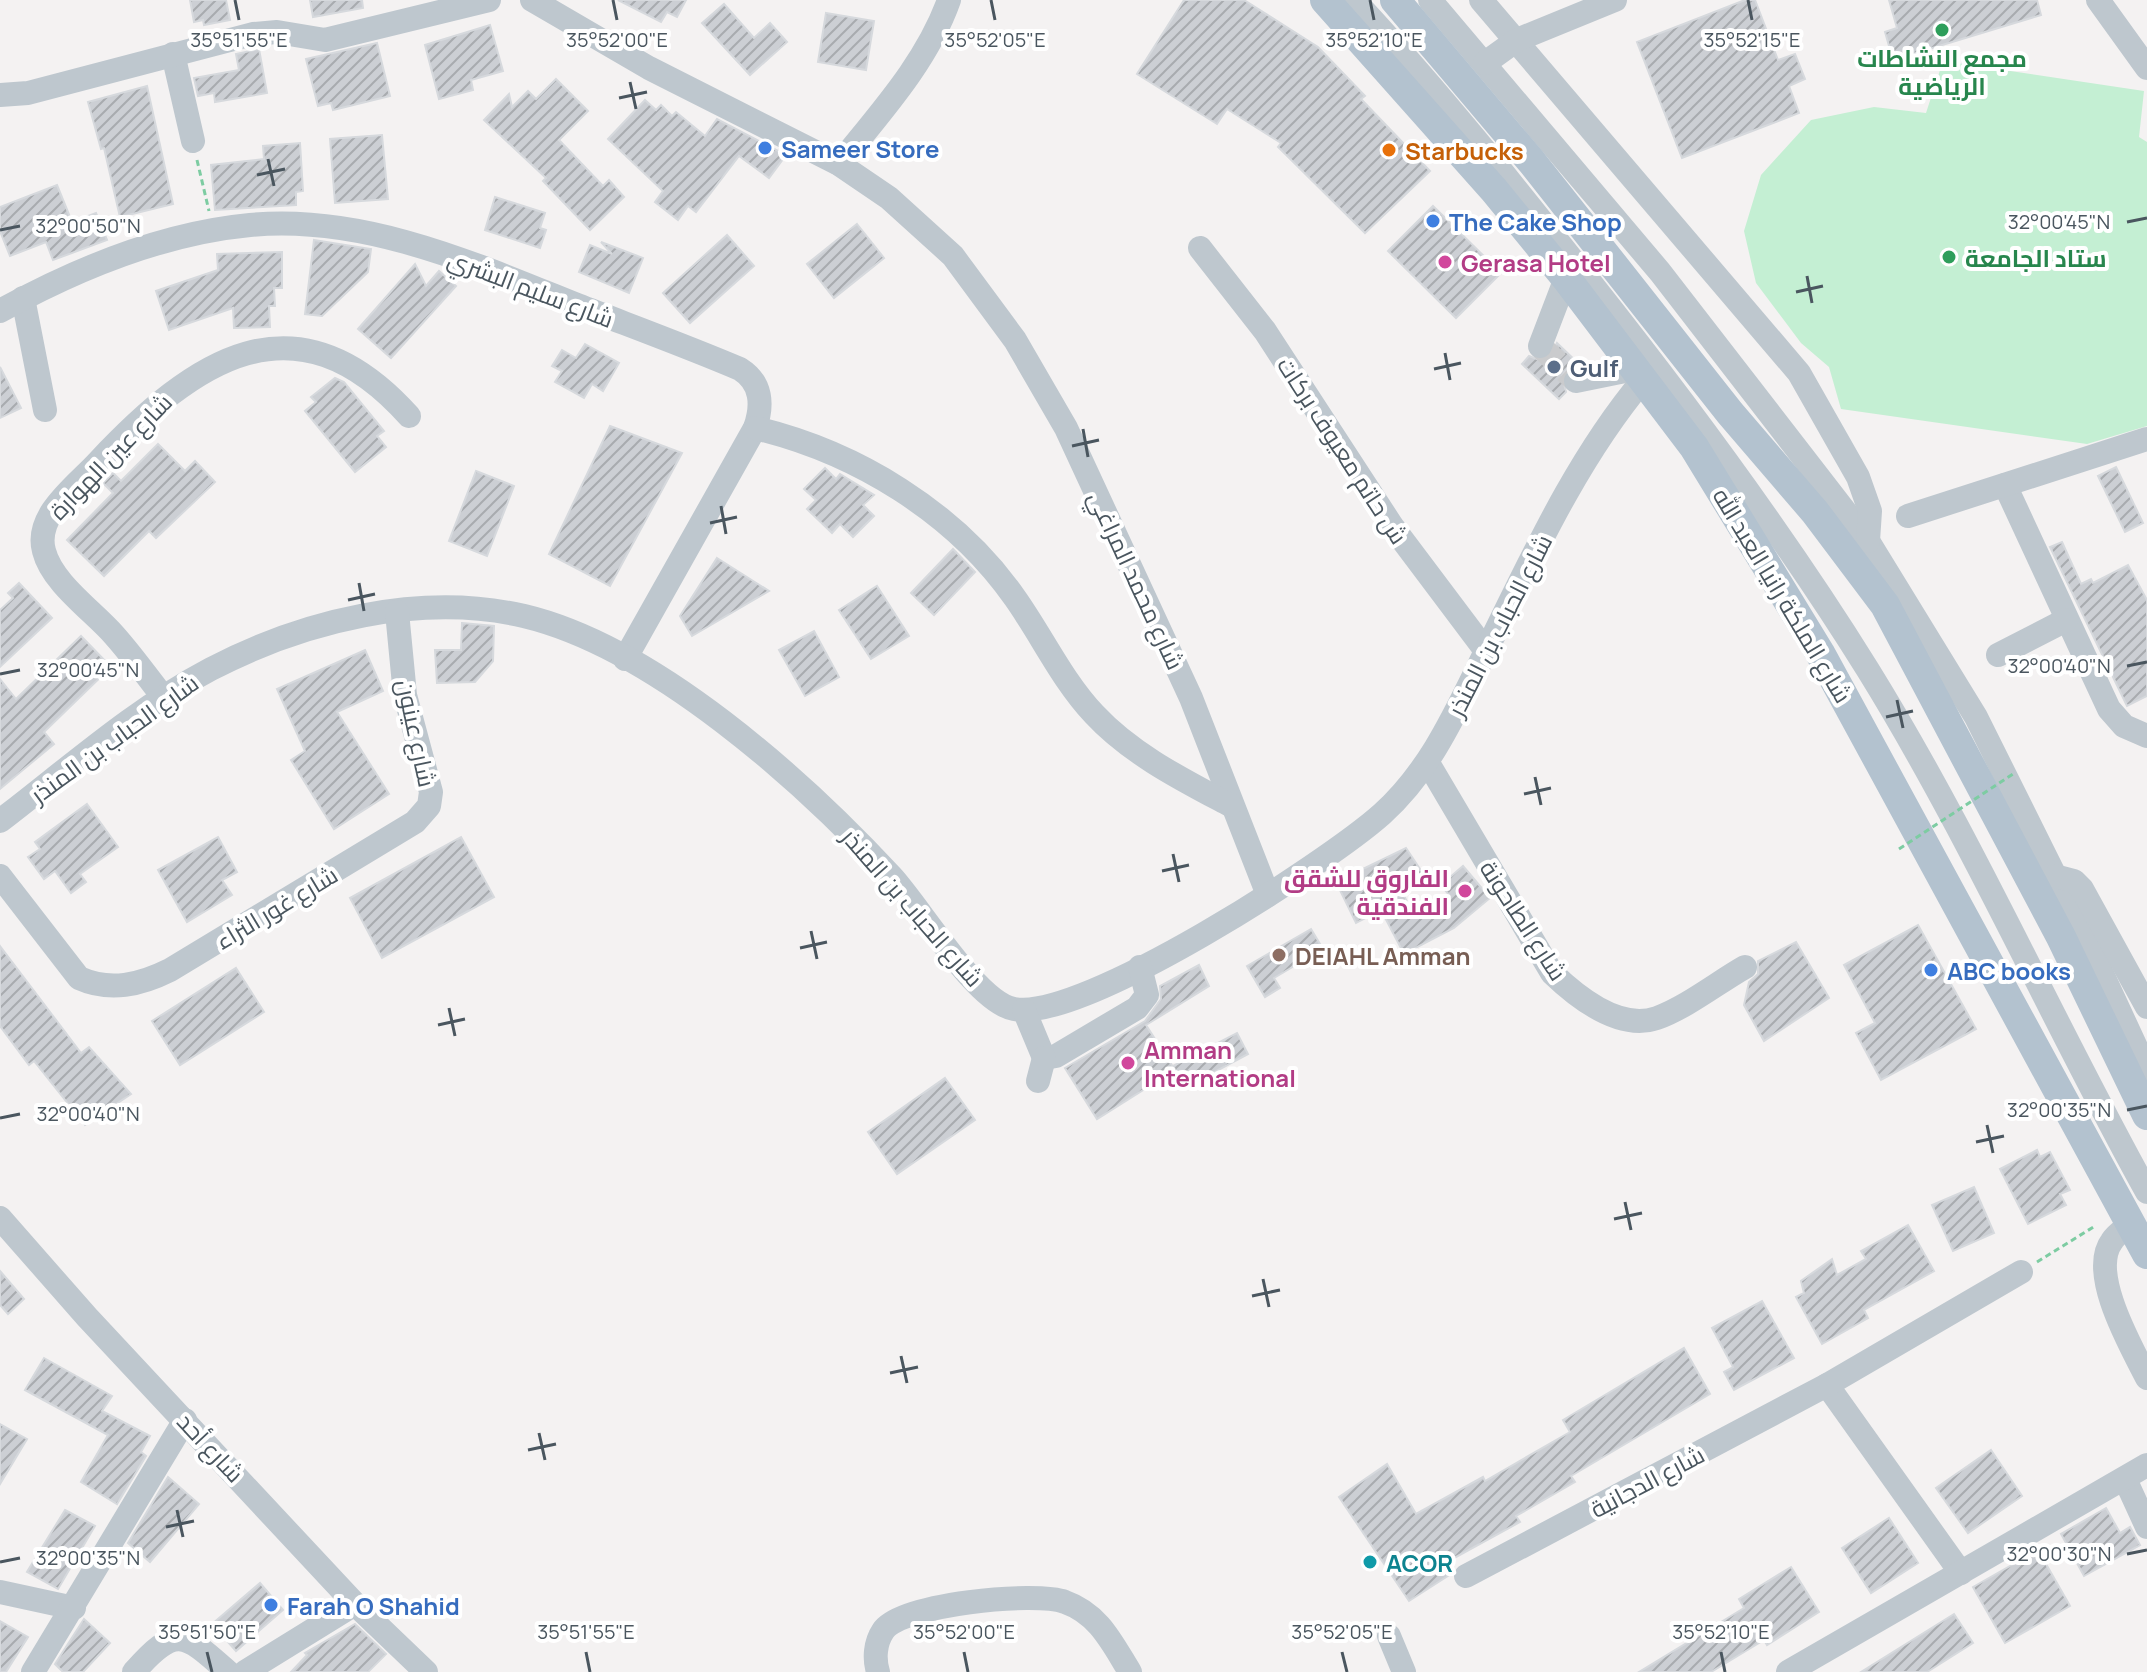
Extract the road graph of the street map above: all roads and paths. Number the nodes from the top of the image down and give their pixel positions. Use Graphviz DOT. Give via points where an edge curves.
graph roads {
  1 [pos="489,0"];
  2 [pos="532,0"];
  3 [pos="949,0"];
  4 [pos="1325,0"];
  5 [pos="1354,0"];
  6 [pos="1395,0"];
  7 [pos="1430,0"];
  8 [pos="1615,0"];
  9 [pos="2098,0"];
  10 [pos="1483,1"];
  11 [pos="1560,8"];
  12 [pos="1517,40"];
  13 [pos="173,54"];
  14 [pos="1485,63"];
  15 [pos="2147,68"];
  16 [pos="0,95"];
  17 [pos="193,141"];
  18 [pos="839,164"];
  19 [pos="213,231"];
  20 [pos="1200,248"];
  21 [pos="1566,278"];
  22 [pos="23,298"];
  23 [pos="0,311"];
  24 [pos="1540,346"];
  25 [pos="1639,375"];
  26 [pos="1576,381"];
  27 [pos="45,410"];
  28 [pos="409,416"];
  29 [pos="755,428"];
  30 [pos="2147,439"];
  31 [pos="2005,485"];
  32 [pos="1908,516"];
  33 [pos="1868,541"];
  34 [pos="397,612"];
  35 [pos="2066,620"];
  36 [pos="1486,651"];
  37 [pos="1998,655"];
  38 [pos="625,659"];
  39 [pos="163,697"];
  40 [pos="2147,736"];
  41 [pos="1428,763"];
  42 [pos="2013,774"];
  43 [pos="1230,805"];
  44 [pos="429,806"];
  45 [pos="0,821"];
  46 [pos="1899,849"];
  47 [pos="0,876"];
  48 [pos="2055,876"];
  49 [pos="1268,895"];
  50 [pos="1140,967"];
  51 [pos="1745,967"];
  52 [pos="2147,1007"];
  53 [pos="1024,1010"];
  54 [pos="2147,1071"];
  55 [pos="2147,1115"];
  56 [pos="2133,1208"];
  57 [pos="0,1218"];
  58 [pos="2147,1254"];
  59 [pos="2021,1272"];
  60 [pos="2147,1378"];
  61 [pos="1827,1385"];
  62 [pos="185,1420"];
  63 [pos="2147,1465"];
  64 [pos="2125,1479"];
  65 [pos="2147,1527"];
  66 [pos="1961,1573"];
  67 [pos="1466,1576"];
  68 [pos="0,1592"];
  69 [pos="355,1604"];
  70 [pos="74,1608"];
  71 [pos="1389,1636"];
  72 [pos="33,1672"];
  73 [pos="134,1672"];
  74 [pos="228,1672"];
  75 [pos="245,1672"];
  76 [pos="426,1672"];
  77 [pos="878,1672"];
  78 [pos="1130,1672"];
  79 [pos="1404,1672"];
  80 [pos="1788,1672"];
  1 -- 13 [label="street" via="325,40 267,32"];
  2 -- 18 [label="street, شارع محمد المراغي" via="649,68"];
  3 -- 18 [label="street" via="929,44 893,98"];
  4 -- 21 [label="main road, شارع الملكة رانيا العبد الله"];
  5 -- 56 [label="street" via="1642,345 1869,670 1938,789"];
  6 -- 55 [label="main road" via="1542,174 1885,605 2061,937"];
  7 -- 14 [label="street"];
  8 -- 11 [label="street"];
  9 -- 15 [label="street"];
  10 -- 12 [label="street"];
  11 -- 12 [label="street"];
  12 -- 14 [label="street"];
  12 -- 33 [label="street" via="1799,373 1858,477 1870,511"];
  13 -- 16 [label="street" via="28,93"];
  13 -- 17 [label="street"];
  14 -- 33 [label="street" via="1660,272"];
  17 -- 19 [label="path"];
  18 -- 43 [label="street, شارع محمد المراغي" via="929,232 1015,340 1066,428 1141,584"];
  19 -- 22 [label="street, شارع سليم البشري" via="106,262"];
  19 -- 29 [label="street, شارع سليم البشري" via="252,225 339,228 398,241 520,282 740,369 759,392"];
  20 -- 36 [label="street, ش حاتم معيوف بركات" via="1265,331 1392,526"];
  21 -- 24 [label="street"];
  21 -- 25 [label="main road, شارع الملكة رانيا العبد الله"];
  22 -- 23 [label="street, شارع سليم البشري"];
  22 -- 27 [label="street"];
  25 -- 26 [label="street"];
  25 -- 36 [label="street, شارع الحباب بن المنذر" via="1557,511"];
  25 -- 56 [label="main road, شارع الملكة رانيا العبد الله" via="1694,447 1820,653"];
  28 -- 39 [label="street, شارع عين الهوارة" via="370,377 337,358 294,350 246,353 182,383 122,436 56,507 42,537 51,566"];
  29 -- 38 [label="street, شارع سليم البشري"];
  29 -- 43 [label="street" via="802,439 847,458 920,504 1000,578 1093,714 1139,753"];
  30 -- 31 [label="street"];
  31 -- 32 [label="street"];
  31 -- 35 [label="street"];
  33 -- 48 [label="street" via="1976,717"];
  34 -- 38 [label="street, شارع الحباب بن المنذر" via="450,609 526,617 575,633"];
  34 -- 39 [label="street, شارع الحباب بن المنذر" via="315,625 281,637"];
  34 -- 44 [label="street, شارع عينون" via="405,695 430,783"];
  35 -- 37 [label="street"];
  35 -- 40 [label="street" via="2109,709 2124,726"];
  36 -- 41 [label="street, شارع الحباب بن المنذر"];
  38 -- 53 [label="street, شارع الحباب بن المنذر" via="676,689 766,756 903,889 973,980 994,1000"];
  39 -- 45 [label="street, شارع الحباب بن المنذر"];
  41 -- 49 [label="street, شارع الحباب بن المنذر" via="1382,814"];
  41 -- 51 [label="street, شارع الطاحونة" via="1552,973 1577,997 1603,1012 1656,1019"];
  42 -- 46 [label="path, bridge"];
  43 -- 49 [label="street, شارع محمد المراغي"];
  44 -- 47 [label="street, شارع غور الثراء" via="415,822 150,980 111,986 79,978"];
  48 -- 52 [label="street" via="2082,889"];
  48 -- 54 [label="street"];
  49 -- 50 [label="street, شارع الحباب بن المنذر"];
  50 -- 53 [label="street, شارع الحباب بن المنذر" via="1066,1003"];
  50 -- 53 [label="street" via="1147,995 1137,1008 1041,1069"];
  56 -- 58 [label="main road, شارع الملكة رانيا العبد الله"];
  56 -- 59 [label="path"];
  56 -- 60 [label="street" via="2107,1252 2108,1283"];
  57 -- 62 [label="street, شارع أحد"];
  59 -- 61 [label="street, شارع الدجانية"];
  61 -- 66 [label="street"];
  61 -- 67 [label="street, شارع الدجانية"];
  62 -- 69 [label="street, شارع أحد"];
  62 -- 70 [label="street"];
  63 -- 64 [label="street"];
  64 -- 65 [label="street"];
  64 -- 66 [label="street"];
  66 -- 80 [label="street"];
  68 -- 70 [label="street"];
  69 -- 75 [label="street"];
  69 -- 76 [label="street, شارع أحد"];
  70 -- 72 [label="street"];
  71 -- 79 [label="street"];
  73 -- 74 [label="street" via="158,1645 181,1639 191,1640"];
  77 -- 78 [label="street" via="874,1659 884,1629 909,1613 1026,1596 1065,1602 1099,1621"];
}
